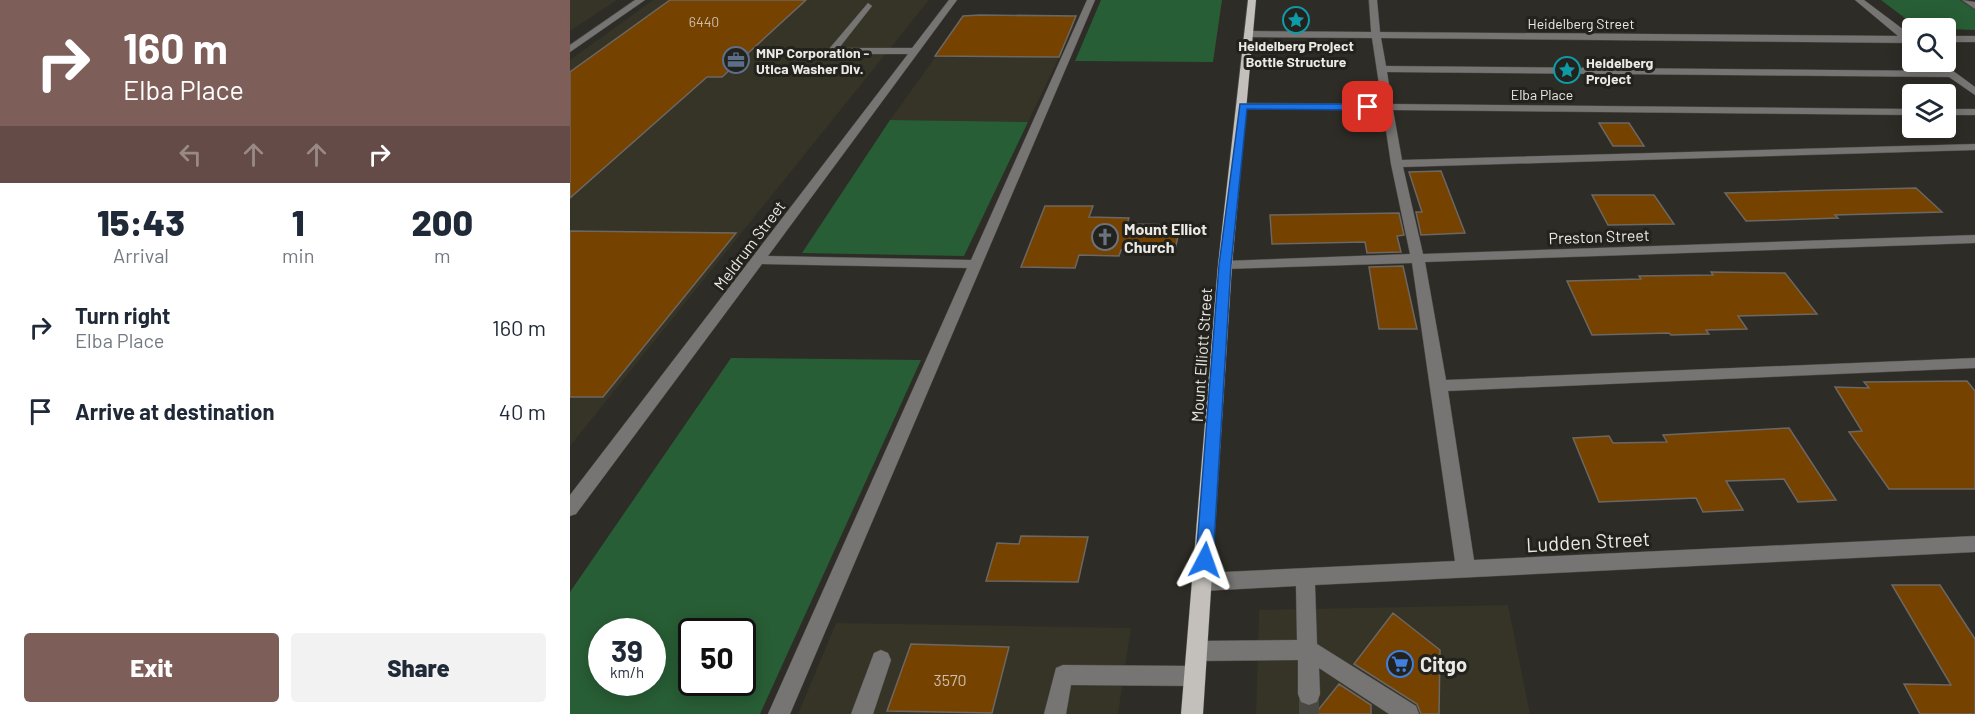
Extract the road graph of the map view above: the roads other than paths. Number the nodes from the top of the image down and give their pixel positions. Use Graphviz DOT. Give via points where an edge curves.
graph roads {
  1 [pos="641,0"];
  2 [pos="953,0"];
  3 [pos="1091,0"];
  4 [pos="1252,0"];
  5 [pos="1373,0"];
  6 [pos="1859,0"];
  7 [pos="1966,0"];
  8 [pos="868,6"];
  9 [pos="1975,6"];
  10 [pos="1902,33"];
  11 [pos="1249,34"];
  12 [pos="1376,35"];
  13 [pos="1956,39"];
  14 [pos="1975,39"];
  15 [pos="1902,40"];
  16 [pos="570,49"];
  17 [pos="915,51"];
  18 [pos="1382,69"];
  19 [pos="1948,72"];
  20 [pos="1951,74"];
  21 [pos="1975,92"];
  22 [pos="1243,106"];
  23 [pos="1389,107"];
  24 [pos="1902,112"];
  25 [pos="1956,112"];
  26 [pos="1975,112"];
  27 [pos="1975,147"];
  28 [pos="1397,164"];
  29 [pos="1975,239"];
  30 [pos="1418,259"];
  31 [pos="758,260"];
  32 [pos="976,264"];
  33 [pos="1225,265"];
  34 [pos="1975,363"];
  35 [pos="1439,386"];
  36 [pos="570,509"];
  37 [pos="1975,543"];
  38 [pos="1466,569"];
  39 [pos="1305,576"];
  40 [pos="1203,582"];
  41 [pos="1309,650"];
  42 [pos="1198,651"];
  43 [pos="881,660"];
  44 [pos="1195,676"];
  45 [pos="1309,694"];
  46 [pos="779,714"];
  47 [pos="862,714"];
  48 [pos="1055,714"];
  49 [pos="1192,714"];
  50 [pos="1408,714"];
  1 -- 16 [label="street"];
  2 -- 17 [label="street, Meldrum Street"];
  3 -- 32 [label="street"];
  4 -- 11 [label="main road, Mount Elliott Street"];
  5 -- 12 [label="street"];
  6 -- 10 [label="street"];
  7 -- 9 [label="street"];
  8 -- 17 [label="street" via="832,51"];
  11 -- 12 [label="street, Heidelberg Street"];
  11 -- 22 [label="main road, Mount Elliott Street"];
  12 -- 15 [label="street, Heidelberg Street"];
  12 -- 18 [label="street"];
  13 -- 14 [label="street"];
  17 -- 31 [label="street, Meldrum Street"];
  18 -- 20 [label="street"];
  18 -- 23 [label="street"];
  19 -- 20 [label="street"];
  20 -- 21 [label="street"];
  22 -- 23 [label="street, Elba Place"];
  22 -- 33 [label="main road, Mount Elliott Street"];
  23 -- 24 [label="street, Elba Place"];
  23 -- 28 [label="street"];
  25 -- 26 [label="street"];
  27 -- 28 [label="street"];
  28 -- 30 [label="street"];
  29 -- 30 [label="street, Preston Street"];
  30 -- 33 [label="street, Preston Street"];
  30 -- 35 [label="street"];
  31 -- 32 [label="street"];
  31 -- 36 [label="street, Meldrum Street"];
  32 -- 46 [label="street"];
  33 -- 40 [label="main road, Mount Elliott Street"];
  34 -- 35 [label="street"];
  35 -- 38 [label="street"];
  37 -- 38 [label="street, Ludden Street"];
  38 -- 39 [label="street, Ludden Street"];
  39 -- 40 [label="street, Ludden Street"];
  39 -- 41 [label="street"];
  40 -- 42 [label="main road, Mount Elliott Street"];
  41 -- 42 [label="street"];
  41 -- 45 [label="street"];
  41 -- 50 [label="street"];
  42 -- 44 [label="main road, Mount Elliott Street"];
  43 -- 47 [label="street"];
  44 -- 48 [label="street" via="1063,675"];
  44 -- 49 [label="main road, Mount Elliott Street"];
}
